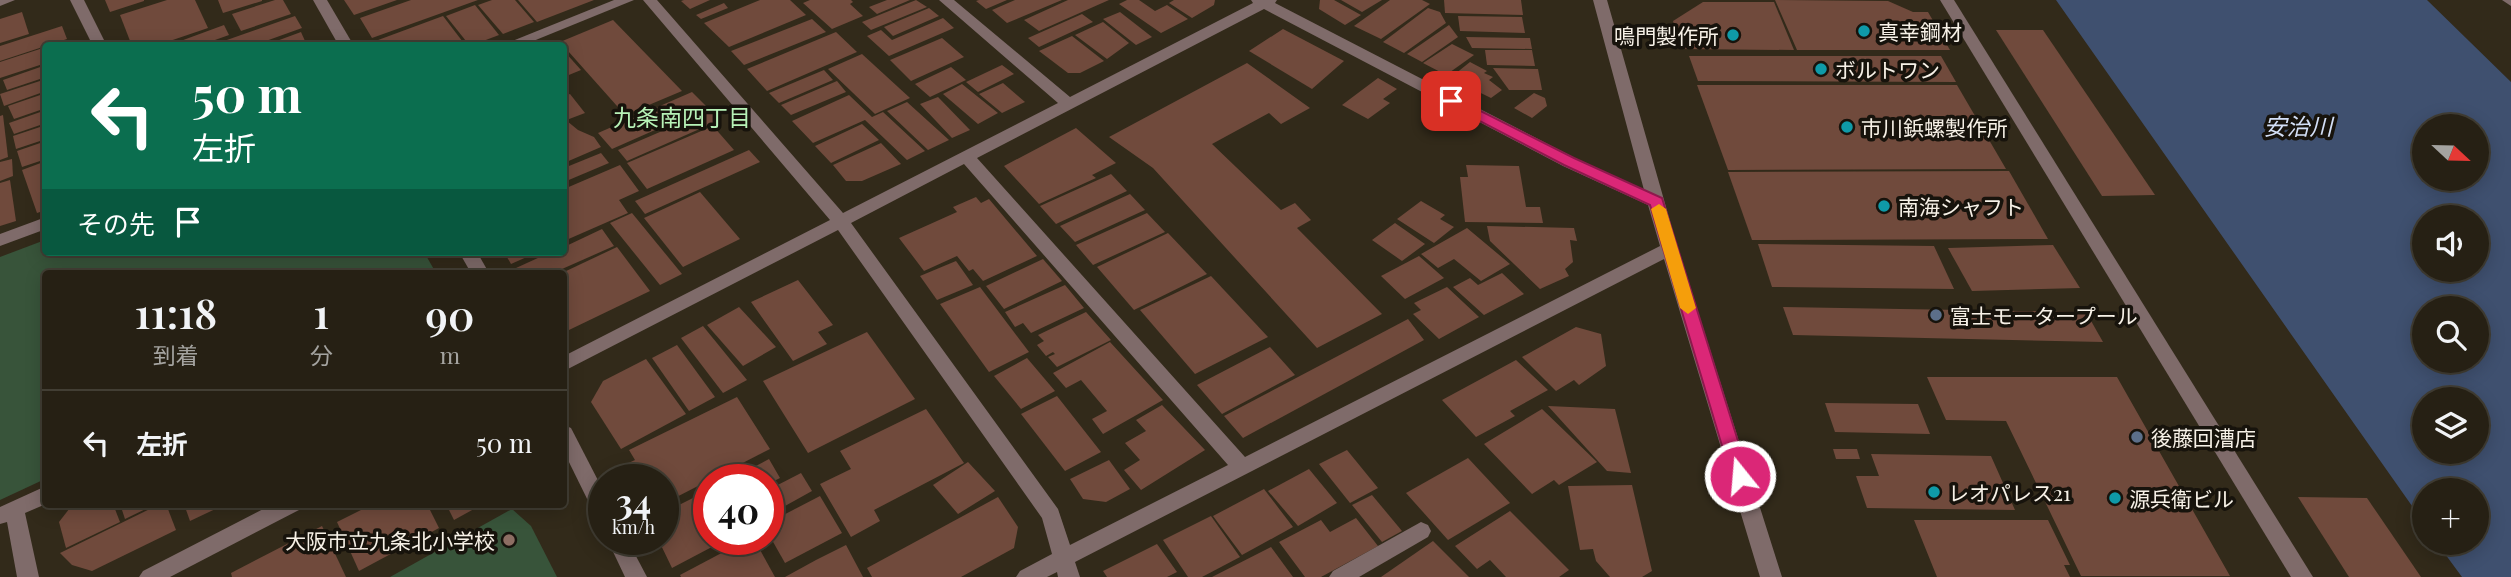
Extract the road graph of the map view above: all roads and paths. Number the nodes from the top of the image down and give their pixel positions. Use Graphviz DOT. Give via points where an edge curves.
graph roads {
  1 [pos="8,0"];
  2 [pos="77,0"];
  3 [pos="320,0"];
  4 [pos="627,0"];
  5 [pos="650,0"];
  6 [pos="946,0"];
  7 [pos="1600,0"];
  8 [pos="1947,0"];
  9 [pos="1264,1"];
  10 [pos="0,2"];
  11 [pos="98,42"];
  12 [pos="346,42"];
  13 [pos="517,42"];
  14 [pos="1069,104"];
  15 [pos="966,156"];
  16 [pos="1657,202"];
  17 [pos="841,222"];
  18 [pos="42,224"];
  19 [pos="0,240"];
  20 [pos="1669,249"];
  21 [pos="567,362"];
  22 [pos="567,439"];
  23 [pos="1243,468"];
  24 [pos="588,481"];
  25 [pos="42,496"];
  26 [pos="284,508"];
  27 [pos="7,512"];
  28 [pos="1421,531"];
  29 [pos="625,555"];
  30 [pos="1066,568"];
  31 [pos="28,577"];
  32 [pos="150,577"];
  33 [pos="636,577"];
  34 [pos="1027,577"];
  35 [pos="1340,577"];
  36 [pos="1771,577"];
  37 [pos="2302,577"];
  1 -- 10 [label="street"];
  2 -- 11 [label="street"];
  3 -- 12 [label="street"];
  4 -- 13 [label="street"];
  5 -- 17 [label="street"];
  6 -- 14 [label="street"];
  7 -- 16 [label="street"];
  8 -- 37 [label="street"];
  9 -- 14 [label="street"];
  9 -- 16 [label="street" via="1569,162"];
  14 -- 15 [label="street"];
  15 -- 17 [label="street"];
  15 -- 23 [label="street"];
  16 -- 20 [label="street"];
  17 -- 21 [label="street"];
  17 -- 30 [label="street" via="1051,515"];
  18 -- 19 [label="street"];
  20 -- 23 [label="street"];
  20 -- 36 [label="street"];
  22 -- 24 [label="street"];
  23 -- 30 [label="street"];
  25 -- 27 [label="street"];
  26 -- 32 [label="street"];
  27 -- 31 [label="street"];
  28 -- 35 [label="street"];
  29 -- 33 [label="street"];
  30 -- 34 [label="street"];
}
